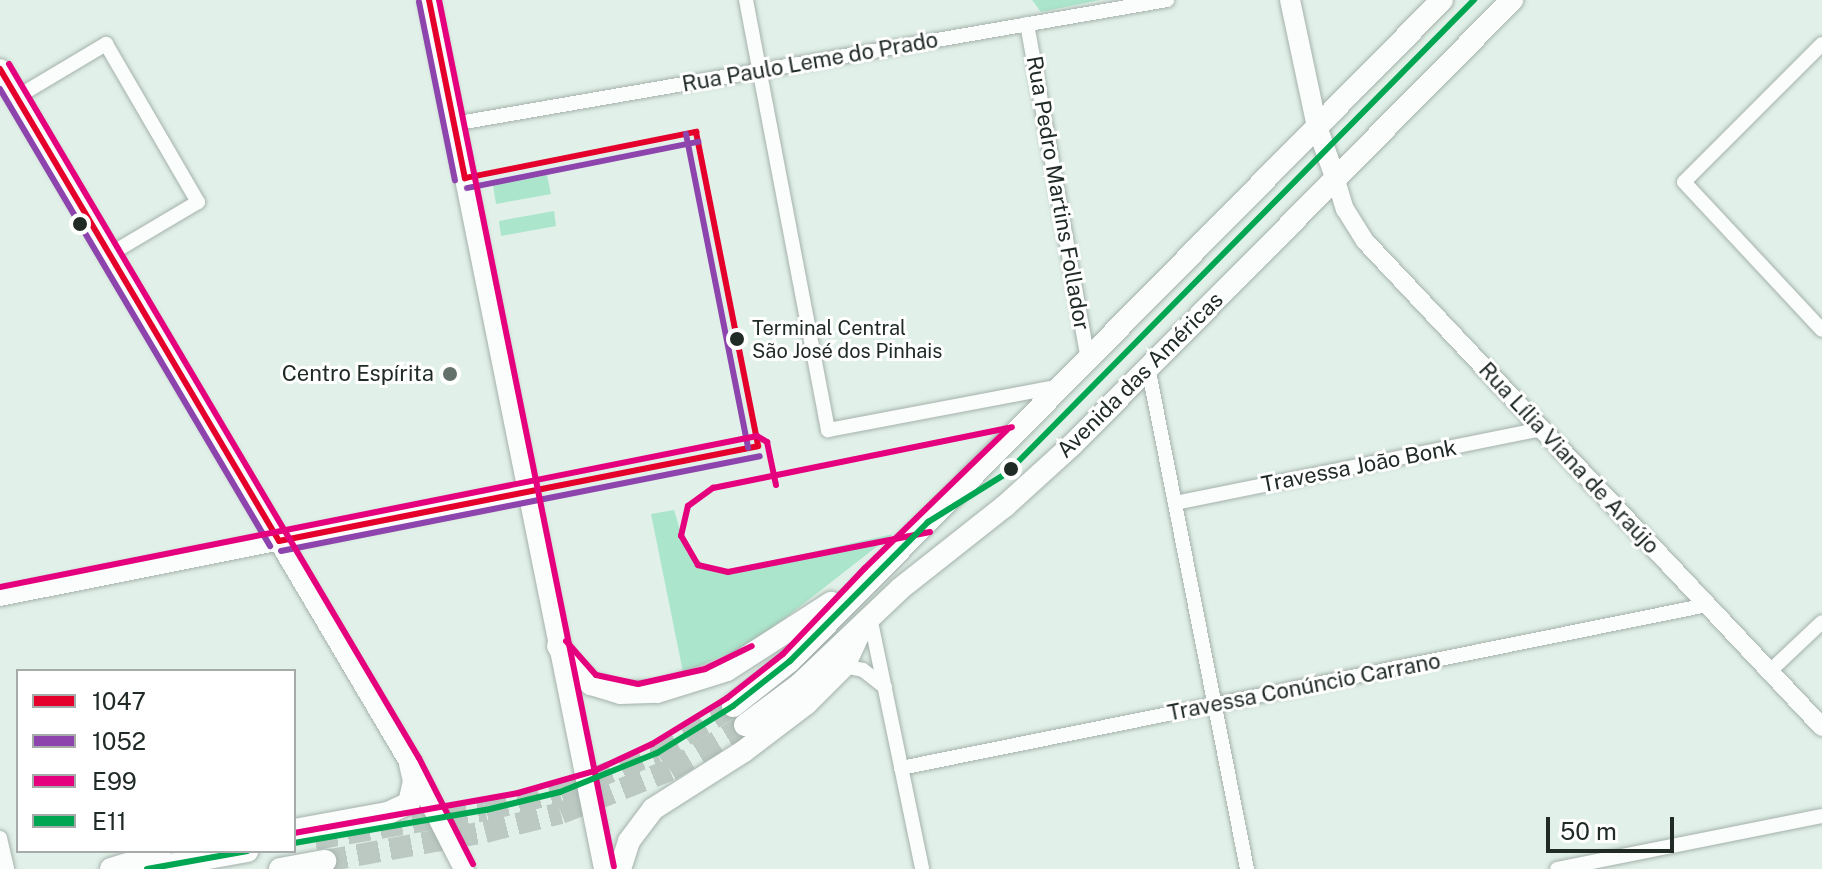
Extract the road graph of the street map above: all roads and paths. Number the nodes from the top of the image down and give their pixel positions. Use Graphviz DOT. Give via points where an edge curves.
graph roads {
  1 [pos="429,0"];
  2 [pos="746,0"];
  3 [pos="1167,0"];
  4 [pos="1290,0"];
  5 [pos="1442,0"];
  6 [pos="1512,0"];
  7 [pos="1027,24"];
  8 [pos="1822,44"];
  9 [pos="0,69"];
  10 [pos="760,71"];
  11 [pos="17,97"];
  12 [pos="453,124"];
  13 [pos="1317,127"];
  14 [pos="1335,177"];
  15 [pos="110,254"];
  16 [pos="1822,330"];
  17 [pos="1088,361"];
  18 [pos="1148,367"];
  19 [pos="1064,386"];
  20 [pos="1542,429"];
  21 [pos="527,492"];
  22 [pos="1175,503"];
  23 [pos="279,541"];
  24 [pos="872,575"];
  25 [pos="0,597"];
  26 [pos="1707,605"];
  27 [pos="868,620"];
  28 [pos="1822,622"];
  29 [pos="558,646"];
  30 [pos="844,666"];
  31 [pos="1770,671"];
  32 [pos="885,688"];
  33 [pos="1215,705"];
  34 [pos="1822,727"];
  35 [pos="410,763"];
  36 [pos="901,768"];
  37 [pos="1822,816"];
  38 [pos="296,830"];
  39 [pos="0,838"];
  40 [pos="170,853"];
  41 [pos="236,853"];
  42 [pos="325,861"];
  43 [pos="1628,862"];
  44 [pos="7,869"];
  45 [pos="111,869"];
  46 [pos="147,869"];
  47 [pos="280,869"];
  48 [pos="464,869"];
  49 [pos="604,869"];
  50 [pos="620,869"];
  51 [pos="922,869"];
  52 [pos="1247,869"];
  53 [pos="1557,869"];
  1 -- 12 [label="main road"];
  2 -- 10 [label="street"];
  3 -- 7 [label="street, Rua Paulo Leme do Prado"];
  4 -- 13 [label="main road"];
  5 -- 13 [label="main road, Avenida das Américas"];
  6 -- 14 [label="main road, Avenida das Américas"];
  7 -- 10 [label="street, Rua Paulo Leme do Prado"];
  7 -- 17 [label="street, Rua Pedro Martins Follador"];
  8 -- 16 [label="street" via="1684,182"];
  9 -- 11 [label="main road"];
  10 -- 12 [label="street, Rua Paulo Leme do Prado"];
  10 -- 19 [label="street" via="828,430"];
  11 -- 15 [label="main road"];
  11 -- 15 [label="street" via="106,44 198,202"];
  12 -- 21 [label="main road"];
  13 -- 14 [label="main road"];
  13 -- 17 [label="main road, Avenida das Américas"];
  14 -- 18 [label="main road, Avenida das Américas"];
  14 -- 20 [label="street, Rua Lília Viana de Araújo" via="1345,209 1365,241"];
  15 -- 23 [label="main road"];
  17 -- 19 [label="main road, Avenida das Américas"];
  18 -- 22 [label="street"];
  18 -- 27 [label="main road, Avenida das Américas" via="1027,486"];
  19 -- 24 [label="main road, Avenida das Américas"];
  20 -- 22 [label="street, Travessa João Bonk"];
  20 -- 26 [label="street, Rua Lília Viana de Araújo"];
  21 -- 23 [label="street"];
  21 -- 29 [label="main road"];
  22 -- 33 [label="street"];
  23 -- 25 [label="street"];
  23 -- 35 [label="main road"];
  24 -- 27 [label="main road, Avenida das Américas" via="739,716 800,684"];
  24 -- 29 [label="main road" via="755,655 683,687 638,694 607,690 579,675"];
  26 -- 31 [label="street, Rua Lília Viana de Araújo"];
  26 -- 33 [label="street, Travessa Conúncio Carrano"];
  27 -- 30 [label="main road"];
  27 -- 32 [label="street"];
  28 -- 31 [label="street"];
  29 -- 49 [label="main road"];
  30 -- 32 [label="street" via="863,670"];
  30 -- 50 [label="main road" via="785,721 653,809 629,841"];
  31 -- 34 [label="street, Rua Lília Viana de Araújo"];
  32 -- 36 [label="street"];
  33 -- 36 [label="street, Travessa Conúncio Carrano"];
  33 -- 52 [label="street"];
  35 -- 38 [label="main road" via="414,781 409,803 388,813"];
  35 -- 48 [label="main road"];
  36 -- 51 [label="street"];
  37 -- 43 [label="street"];
  39 -- 44 [label="street"];
  40 -- 45 [label="main road"];
  41 -- 46 [label="main road"];
  42 -- 47 [label="main road"];
  43 -- 53 [label="street"];
}
